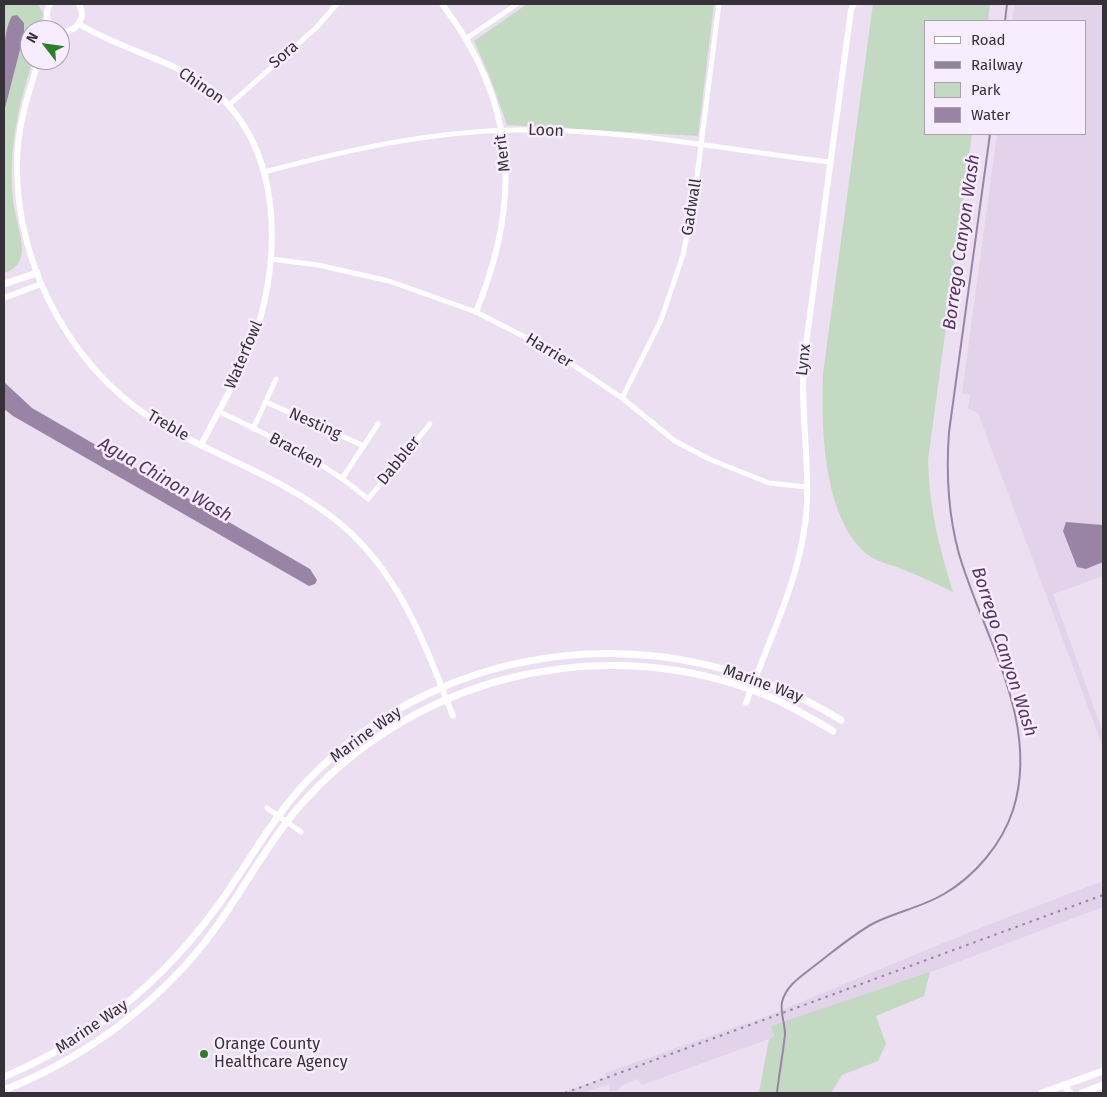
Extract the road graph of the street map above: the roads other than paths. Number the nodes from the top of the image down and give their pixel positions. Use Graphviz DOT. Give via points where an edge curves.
graph roads {
  1 [pos="42,4"];
  2 [pos="50,4"];
  3 [pos="337,4"];
  4 [pos="442,4"];
  5 [pos="517,4"];
  6 [pos="719,4"];
  7 [pos="80,5"];
  8 [pos="851,6"];
  9 [pos="47,14"];
  10 [pos="46,20"];
  11 [pos="48,20"];
  12 [pos="79,24"];
  13 [pos="70,30"];
  14 [pos="467,38"];
  15 [pos="36,70"];
  16 [pos="228,105"];
  17 [pos="501,131"];
  18 [pos="701,145"];
  19 [pos="830,162"];
  20 [pos="264,172"];
  21 [pos="271,259"];
  22 [pos="37,273"];
  23 [pos="4,284"];
  24 [pos="41,284"];
  25 [pos="4,298"];
  26 [pos="476,312"];
  27 [pos="276,379"];
  28 [pos="622,398"];
  29 [pos="266,402"];
  30 [pos="218,411"];
  31 [pos="378,424"];
  32 [pos="430,424"];
  33 [pos="253,429"];
  34 [pos="202,445"];
  35 [pos="364,446"];
  36 [pos="343,477"];
  37 [pos="807,487"];
  38 [pos="368,499"];
  39 [pos="755,678"];
  40 [pos="442,688"];
  41 [pos="751,690"];
  42 [pos="446,699"];
  43 [pos="746,703"];
  44 [pos="453,716"];
  45 [pos="841,720"];
  46 [pos="833,731"];
  47 [pos="266,808"];
  48 [pos="277,815"];
  49 [pos="287,822"];
  50 [pos="301,832"];
  51 [pos="1103,1071"];
  52 [pos="4,1077"];
  53 [pos="1064,1085"];
  54 [pos="1103,1085"];
  55 [pos="4,1090"];
  56 [pos="1054,1091"];
  57 [pos="1042,1093"];
  58 [pos="1070,1093"];
  59 [pos="1082,1093"];
  1 -- 9 [label="street"];
  2 -- 9 [label="street"];
  3 -- 16 [label="street, Sora" via="316,28"];
  4 -- 14 [label="street, Merit"];
  5 -- 14 [label="street"];
  6 -- 18 [label="street, Gadwall"];
  7 -- 12 [label="street" via="82,16"];
  8 -- 19 [label="street, Lynx"];
  9 -- 10 [label="street"];
  9 -- 11 [label="street"];
  12 -- 13 [label="street"];
  12 -- 16 [label="street, Chinon" via="195,78"];
  14 -- 17 [label="street, Merit" via="494,99"];
  15 -- 22 [label="street, Treble" via="22,118 17,163 18,199"];
  16 -- 20 [label="street, Chinon" via="249,134"];
  17 -- 18 [label="street, Loon" via="591,132"];
  17 -- 20 [label="street, Loon" via="381,144"];
  17 -- 26 [label="street, Merit" via="506,164 504,220 493,268"];
  18 -- 19 [label="street, Loon"];
  18 -- 28 [label="street, Gadwall" via="691,216 677,275 652,340"];
  19 -- 37 [label="street, Lynx" via="802,377"];
  20 -- 21 [label="street, Chinon" via="271,208"];
  21 -- 26 [label="street, Harrier" via="388,281"];
  21 -- 30 [label="street, Waterfowl" via="256,333"];
  22 -- 23 [label="main road"];
  22 -- 24 [label="street, Treble"];
  24 -- 25 [label="street"];
  24 -- 34 [label="street, Treble" via="85,360 142,412"];
  26 -- 28 [label="street, Harrier" via="554,352"];
  27 -- 29 [label="street"];
  28 -- 37 [label="street, Harrier" via="675,440 709,459 759,480"];
  29 -- 33 [label="street"];
  29 -- 35 [label="street, Nesting"];
  30 -- 33 [label="street, Bracken"];
  30 -- 34 [label="street, Waterfowl"];
  31 -- 35 [label="street"];
  32 -- 38 [label="street, Dabbler"];
  33 -- 36 [label="street, Bracken"];
  34 -- 40 [label="street, Treble" via="301,496 345,527 402,595"];
  35 -- 36 [label="street"];
  36 -- 38 [label="street, Bracken"];
  37 -- 39 [label="street, Lynx" via="805,523 797,563"];
  39 -- 40 [label="main road, Marine Way" via="705,664 630,653 572,655 516,663"];
  39 -- 41 [label="street, Lynx"];
  39 -- 45 [label="main road, Marine Way" via="790,692"];
  40 -- 42 [label="street, Treble"];
  40 -- 48 [label="main road, Marine Way" via="390,714 362,733 321,768"];
  41 -- 42 [label="main road, Marine Way" via="654,666 604,664 541,670 503,678"];
  41 -- 43 [label="street, Lynx"];
  41 -- 46 [label="main road, Marine Way" via="785,704"];
  42 -- 44 [label="street, Treble"];
  42 -- 49 [label="main road, Marine Way" via="396,725 363,747 328,776"];
  47 -- 48 [label="street"];
  48 -- 49 [label="street"];
  48 -- 52 [label="main road, Marine Way" via="221,901 168,967 112,1016 74,1042"];
  49 -- 50 [label="street"];
  49 -- 55 [label="main road, Marine Way" via="214,930 170,980 101,1038 52,1068"];
  51 -- 53 [label="main road"];
  53 -- 56 [label="main road"];
  53 -- 58 [label="main road"];
  54 -- 59 [label="main road"];
  56 -- 57 [label="main road"];
}
